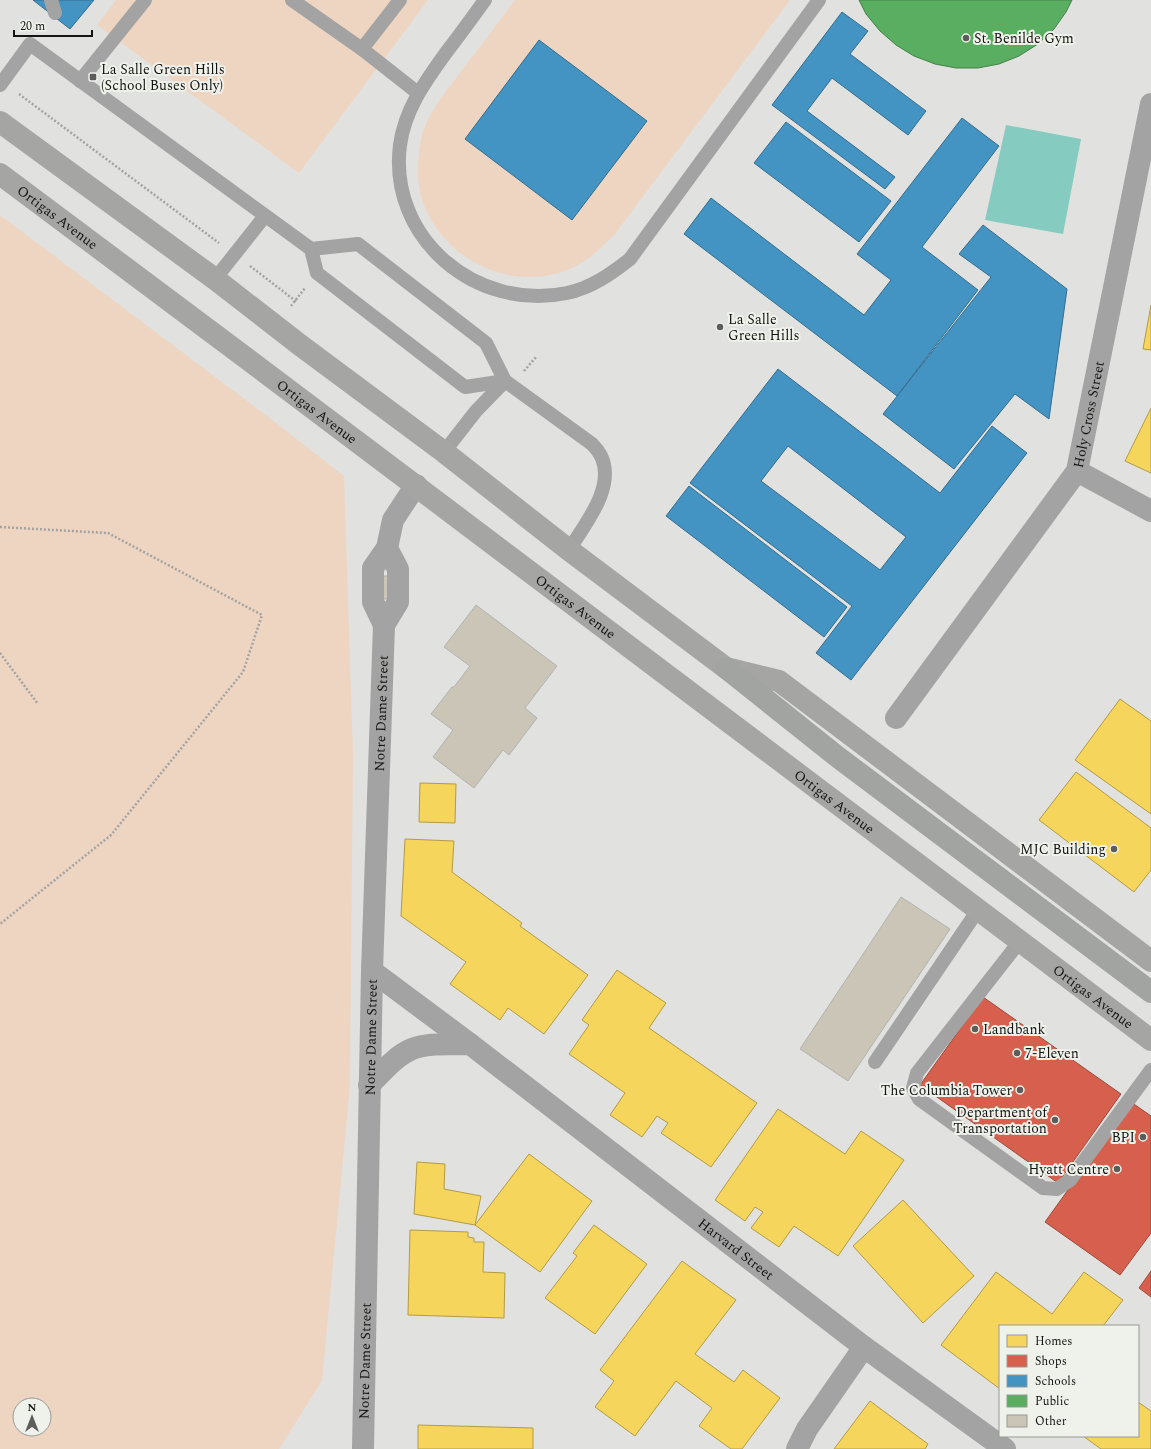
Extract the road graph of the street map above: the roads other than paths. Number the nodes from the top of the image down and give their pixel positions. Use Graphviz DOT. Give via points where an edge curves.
graph roads {
  1 [pos="145,0"];
  2 [pos="400,0"];
  3 [pos="485,0"];
  4 [pos="819,0"];
  5 [pos="301,3"];
  6 [pos="362,49"];
  7 [pos="80,81"];
  8 [pos="1,84"];
  9 [pos="418,93"];
  10 [pos="1151,104"];
  11 [pos="0,122"];
  12 [pos="0,174"];
  13 [pos="265,216"];
  14 [pos="311,249"];
  15 [pos="215,279"];
  16 [pos="505,381"];
  17 [pos="444,452"];
  18 [pos="1077,471"];
  19 [pos="416,485"];
  20 [pos="1151,511"];
  21 [pos="569,550"];
  22 [pos="726,668"];
  23 [pos="896,718"];
  24 [pos="978,910"];
  25 [pos="1020,941"];
  26 [pos="1151,961"];
  27 [pos="372,972"];
  28 [pos="1151,992"];
  29 [pos="1151,1040"];
  30 [pos="470,1044"];
  31 [pos="875,1062"];
  32 [pos="1151,1070"];
  33 [pos="369,1085"];
  34 [pos="864,1348"];
  35 [pos="363,1449"];
  36 [pos="797,1449"];
  37 [pos="1005,1449"];
  1 -- 7 [label="lane"];
  2 -- 6 [label="lane"];
  3 -- 9 [label="lane"];
  4 -- 9 [label="lane" via="630,259 604,278 568,293 521,296 497,291 455,270 422,236 403,192 400,169 400,145 405,122"];
  5 -- 6 [label="lane"];
  6 -- 9 [label="lane"];
  7 -- 8 [label="lane" via="30,44"];
  7 -- 13 [label="lane"];
  10 -- 18 [label="street, Holy Cross Street"];
  11 -- 15 [label="main road"];
  12 -- 19 [label="main road, Ortigas Avenue"];
  13 -- 14 [label="lane"];
  13 -- 15 [label="lane"];
  14 -- 16 [label="lane" via="358,244 486,343"];
  14 -- 16 [label="lane" via="317,273 465,387"];
  15 -- 17 [label="main road"];
  16 -- 17 [label="lane" via="476,411"];
  16 -- 21 [label="lane" via="592,444 601,456 606,476 599,502"];
  17 -- 21 [label="main road"];
  18 -- 20 [label="street"];
  18 -- 23 [label="street, Holy Cross Street"];
  19 -- 24 [label="main road, Ortigas Avenue"];
  19 -- 27 [label="street, Notre Dame Street" via="393,520 387,548 373,568 373,602 384,625"];
  21 -- 22 [label="main road"];
  22 -- 26 [label="main road" via="779,681"];
  22 -- 28 [label="highway" via="839,758"];
  24 -- 25 [label="main road, Ortigas Avenue"];
  24 -- 31 [label="lane"];
  25 -- 29 [label="main road, Ortigas Avenue"];
  25 -- 32 [label="lane" via="917,1073 913,1088 919,1099 1043,1188 1057,1189 1070,1180"];
  27 -- 30 [label="street, Harvard Street"];
  27 -- 33 [label="street, Notre Dame Street"];
  30 -- 33 [label="street" via="431,1045 411,1050 393,1061"];
  30 -- 34 [label="street, Harvard Street"];
  33 -- 35 [label="street, Notre Dame Street"];
  34 -- 36 [label="street" via="807,1429"];
  34 -- 37 [label="street, Harvard Street"];
}
